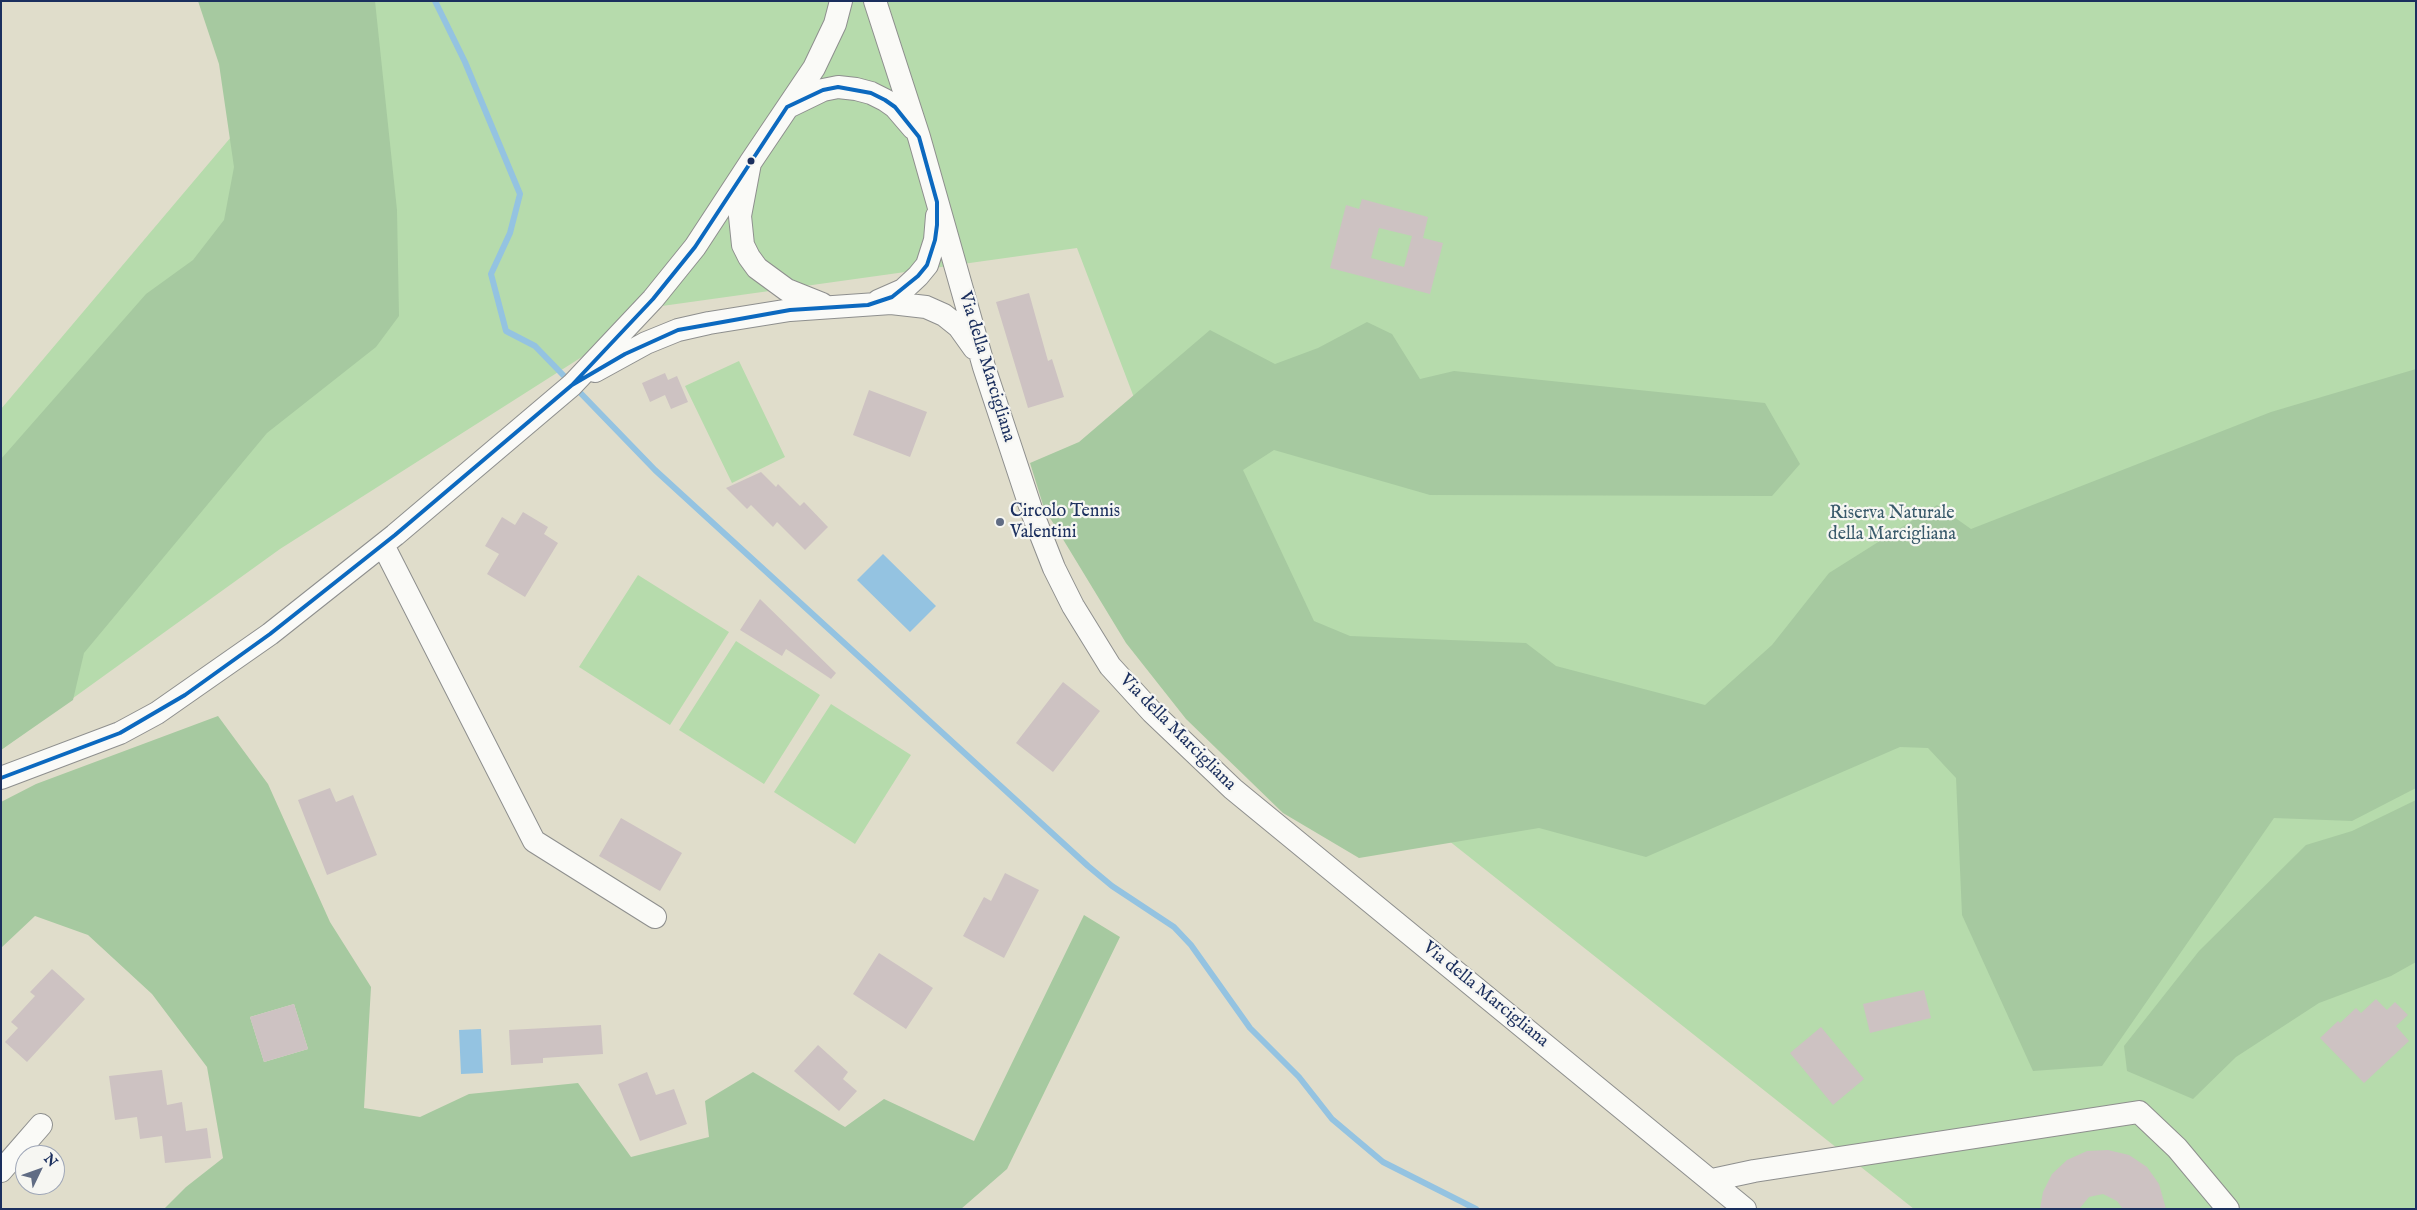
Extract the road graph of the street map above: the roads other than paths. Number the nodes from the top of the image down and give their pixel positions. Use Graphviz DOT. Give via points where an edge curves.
graph roads {
  1 [pos="841,1"];
  2 [pos="876,1"];
  3 [pos="787,107"];
  4 [pos="919,137"];
  5 [pos="750,163"];
  6 [pos="937,202"];
  7 [pos="868,305"];
  8 [pos="833,307"];
  9 [pos="984,367"];
  10 [pos="572,385"];
  11 [pos="383,545"];
  12 [pos="1,778"];
  13 [pos="655,917"];
  14 [pos="41,1125"];
  15 [pos="1,1171"];
  16 [pos="1712,1180"];
  17 [pos="1745,1209"];
  18 [pos="2228,1209"];
  1 -- 3 [label="street" via="835,24 814,68"];
  2 -- 4 [label="street, Via della Marcigliana"];
  3 -- 4 [label="street" via="823,90 838,87 856,89 871,93 895,107"];
  3 -- 5 [label="street"];
  4 -- 6 [label="street, Via della Marcigliana"];
  5 -- 8 [label="street" via="740,216 748,257 767,277 787,290"];
  5 -- 10 [label="street" via="695,247 653,299"];
  6 -- 7 [label="street" via="935,240 926,265 903,290"];
  6 -- 9 [label="street, Via della Marcigliana"];
  7 -- 8 [label="street"];
  7 -- 9 [label="street" via="926,307 944,315 966,336"];
  8 -- 10 [label="street" via="749,316 678,330 624,354"];
  9 -- 16 [label="street, Via della Marcigliana" via="1054,568 1091,637 1130,690 1233,789"];
  10 -- 11 [label="street"];
  11 -- 12 [label="street" via="262,640 157,713 120,733"];
  11 -- 13 [label="street" via="534,841"];
  14 -- 15 [label="street"];
  16 -- 17 [label="street, Via della Marcigliana"];
  16 -- 18 [label="street" via="2138,1112 2177,1148"];
}
